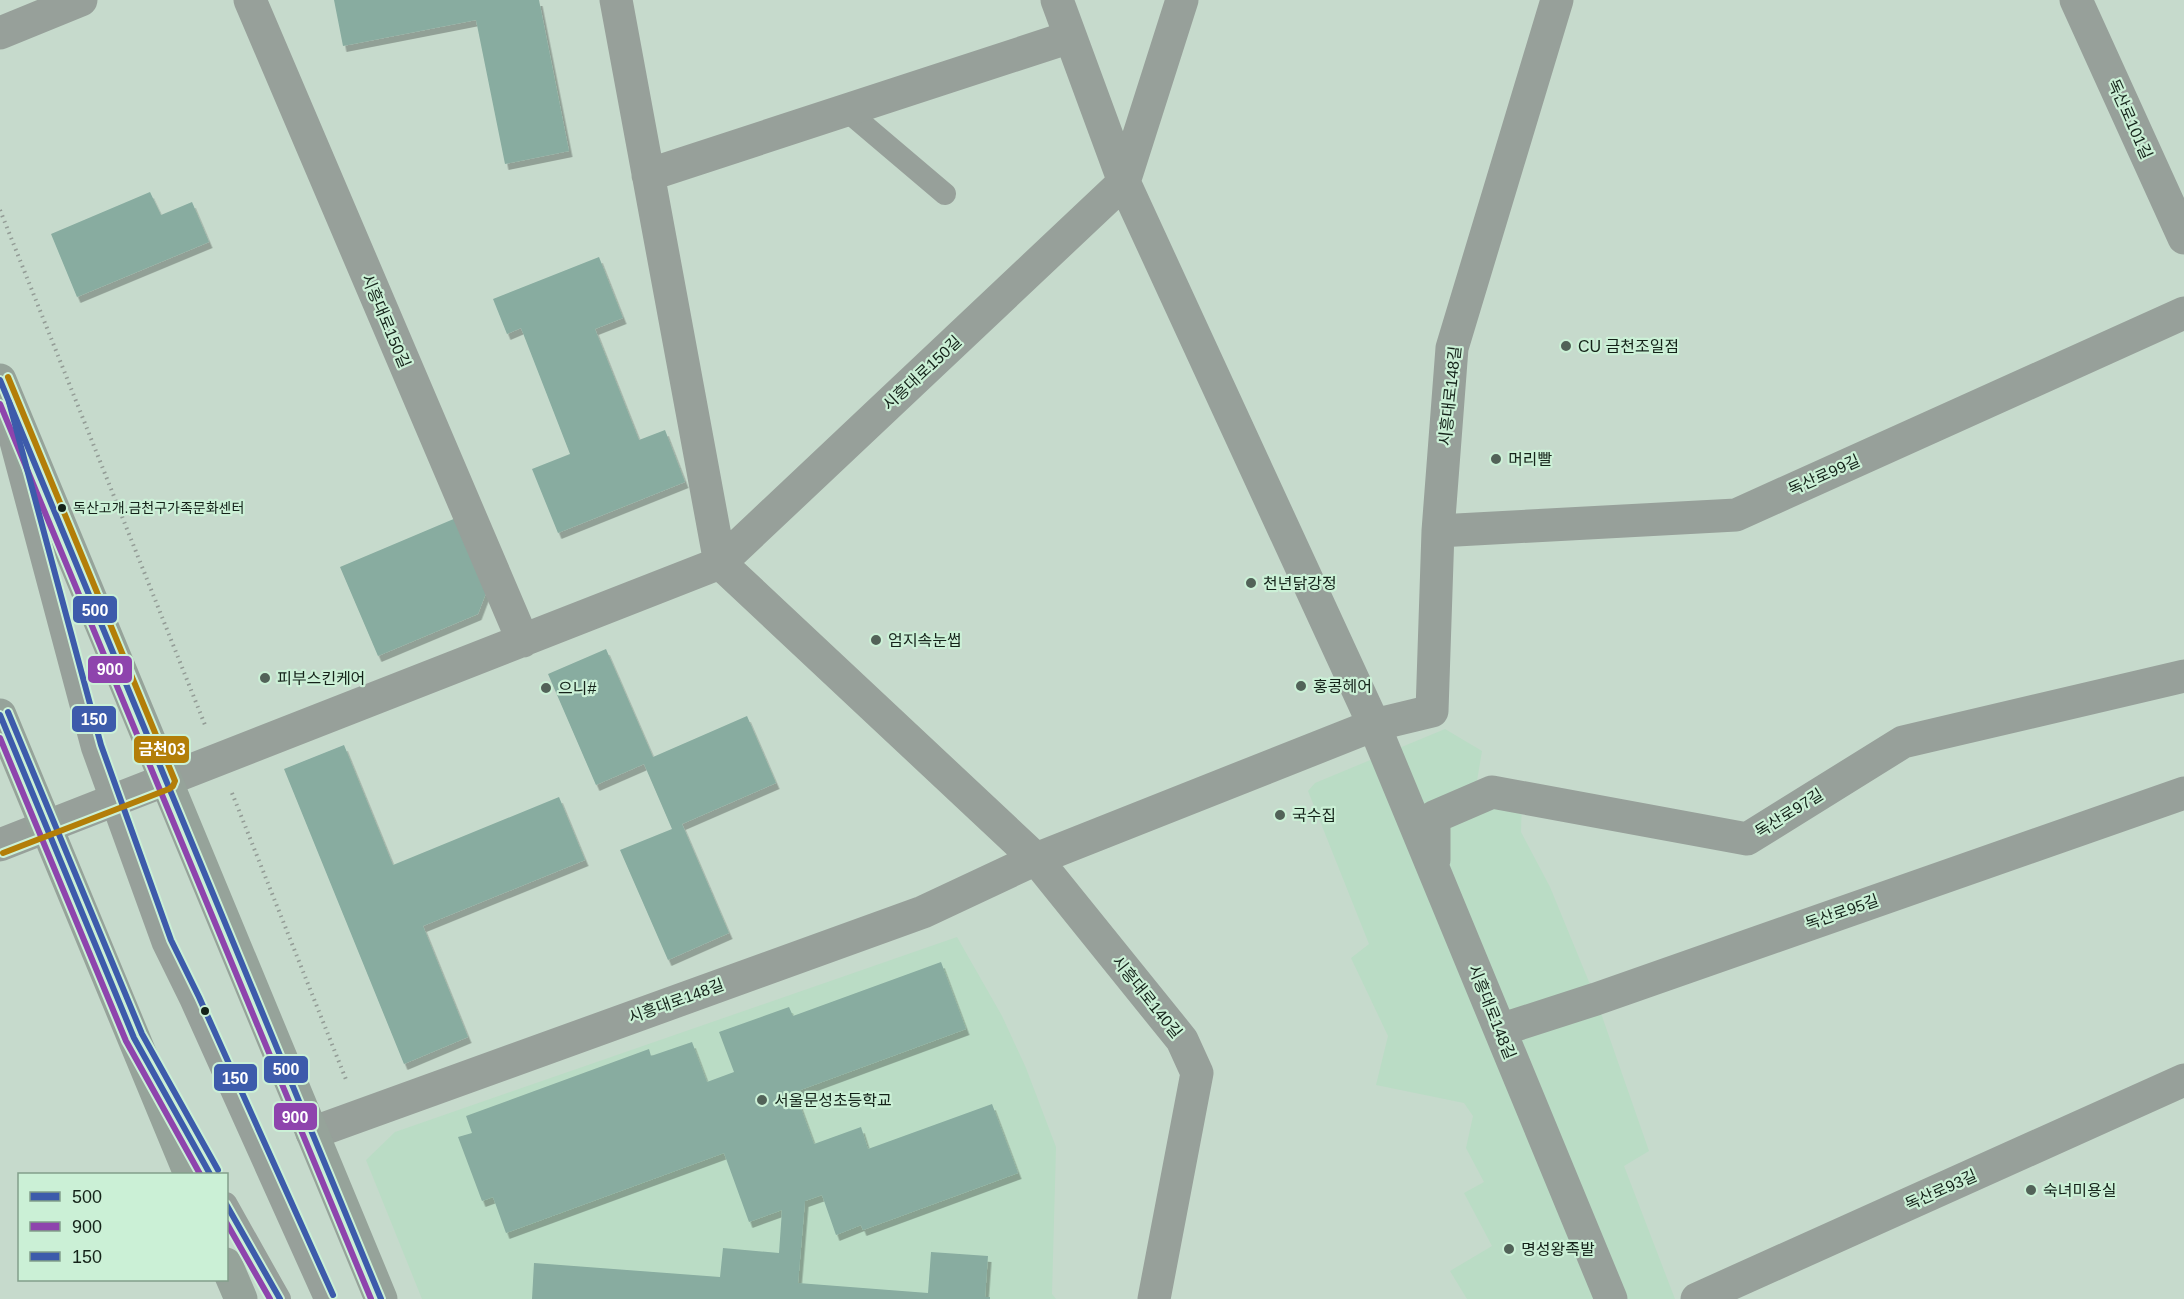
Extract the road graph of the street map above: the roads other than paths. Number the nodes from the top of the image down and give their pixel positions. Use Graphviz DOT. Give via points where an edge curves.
graph roads {
  1 [pos="81,0"];
  2 [pos="250,0"];
  3 [pos="616,0"];
  4 [pos="1057,0"];
  5 [pos="1182,0"];
  6 [pos="1557,0"];
  7 [pos="2076,0"];
  8 [pos="0,33"];
  9 [pos="1070,37"];
  10 [pos="846,110"];
  11 [pos="648,175"];
  12 [pos="1124,182"];
  13 [pos="945,194"];
  14 [pos="2184,238"];
  15 [pos="2184,313"];
  16 [pos="0,380"];
  17 [pos="0,404"];
  18 [pos="1438,531"];
  19 [pos="720,564"];
  20 [pos="523,641"];
  21 [pos="2184,675"];
  22 [pos="0,715"];
  23 [pos="1374,725"];
  24 [pos="166,781"];
  25 [pos="2184,793"];
  26 [pos="112,801"];
  27 [pos="46,827"];
  28 [pos="0,845"];
  29 [pos="1036,859"];
  30 [pos="1434,869"];
  31 [pos="1500,1030"];
  32 [pos="134,1038"];
  33 [pos="2184,1080"];
  34 [pos="312,1133"];
  35 [pos="190,1173"];
  36 [pos="209,1173"];
  37 [pos="228,1207"];
  38 [pos="228,1269"];
  39 [pos="241,1299"];
  40 [pos="280,1299"];
  41 [pos="324,1299"];
  42 [pos="381,1299"];
  43 [pos="1154,1299"];
  44 [pos="1611,1299"];
  45 [pos="1697,1299"];
  1 -- 8 [label="street"];
  2 -- 20 [label="street, 시흥대로150길"];
  3 -- 11 [label="street"];
  4 -- 9 [label="street"];
  5 -- 12 [label="street, 시흥대로150길"];
  6 -- 18 [label="street, 시흥대로148길" via="1452,348"];
  7 -- 14 [label="street, 독산로101길"];
  9 -- 10 [label="street"];
  9 -- 12 [label="street"];
  10 -- 11 [label="street"];
  10 -- 13 [label="lane"];
  11 -- 19 [label="street"];
  12 -- 19 [label="street, 시흥대로150길"];
  12 -- 23 [label="street, 시흥대로148길"];
  15 -- 18 [label="street, 독산로99길" via="1736,514"];
  16 -- 24 [label="main road"];
  17 -- 26 [label="lane" via="92,748"];
  18 -- 23 [label="street, 시흥대로148길" via="1432,711"];
  19 -- 20 [label="street, 시흥대로150길"];
  19 -- 29 [label="street"];
  20 -- 24 [label="street, 시흥대로150길"];
  21 -- 30 [label="street, 독산로97길" via="1903,742 1747,839 1492,792 1434,817"];
  22 -- 27 [label="main road"];
  23 -- 29 [label="street, 시흥대로148길"];
  23 -- 30 [label="street, 시흥대로148길"];
  24 -- 26 [label="street, 시흥대로150길"];
  24 -- 34 [label="main road"];
  25 -- 31 [label="street, 독산로95길"];
  26 -- 27 [label="street, 시흥대로150길"];
  26 -- 41 [label="lane" via="163,944"];
  27 -- 28 [label="street, 시흥대로150길"];
  27 -- 32 [label="main road"];
  29 -- 34 [label="street, 시흥대로148길" via="923,912"];
  29 -- 43 [label="street, 시흥대로140길" via="1182,1040 1197,1073"];
  30 -- 31 [label="street, 시흥대로148길"];
  31 -- 44 [label="street, 시흥대로148길"];
  32 -- 35 [label="main road"];
  32 -- 36 [label="lane"];
  33 -- 45 [label="street, 독산로93길"];
  34 -- 42 [label="main road"];
  37 -- 40 [label="lane"];
  38 -- 39 [label="main road"];
}
